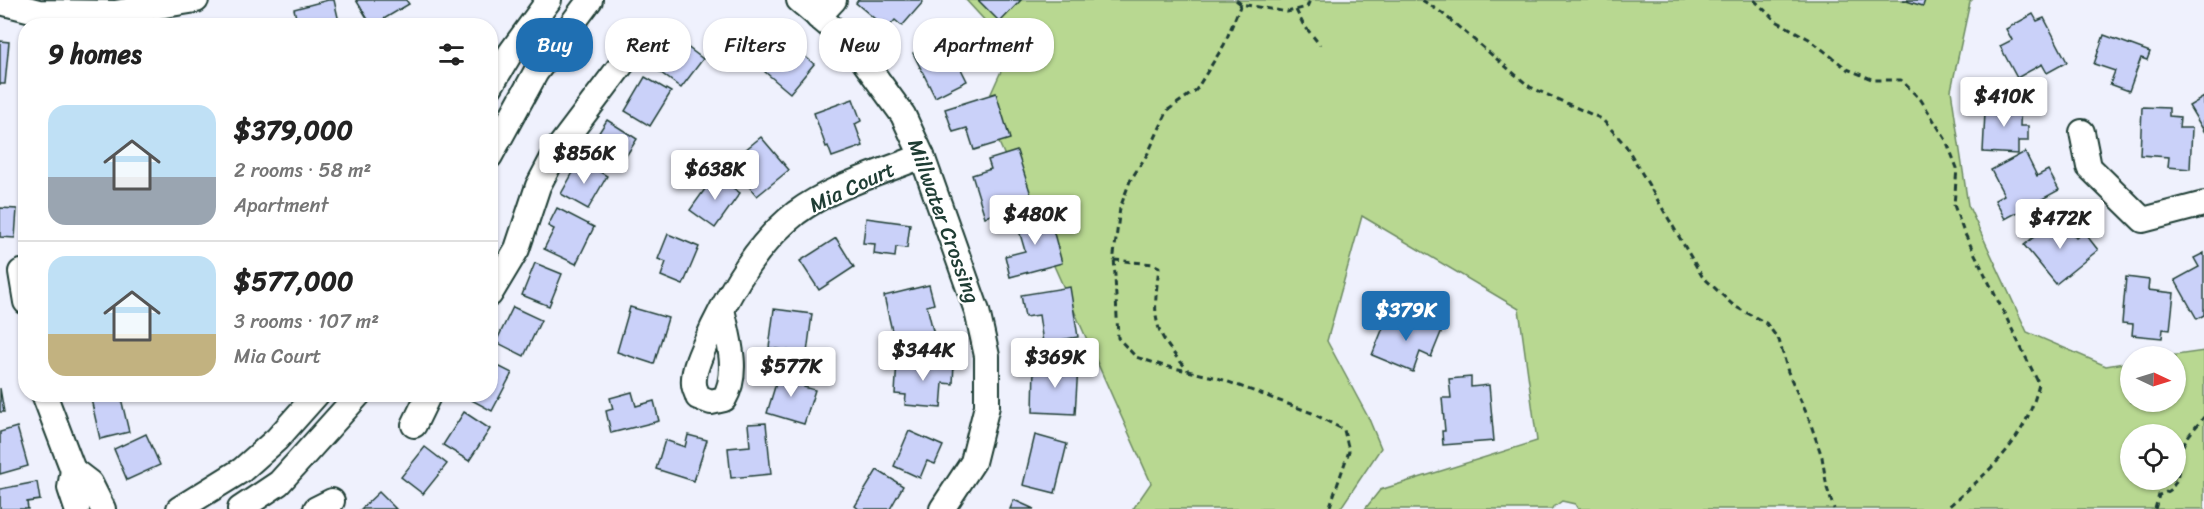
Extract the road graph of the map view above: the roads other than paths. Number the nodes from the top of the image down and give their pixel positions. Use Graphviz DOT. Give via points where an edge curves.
graph roads {
  1 [pos="196,0"];
  2 [pos="549,0"];
  3 [pos="590,0"];
  4 [pos="798,0"];
  5 [pos="0,2"];
  6 [pos="826,8"];
  7 [pos="616,72"];
  8 [pos="498,74"];
  9 [pos="2082,132"];
  10 [pos="498,141"];
  11 [pos="922,156"];
  12 [pos="2204,204"];
  13 [pos="498,276"];
  14 [pos="722,309"];
  15 [pos="47,402"];
  16 [pos="310,402"];
  17 [pos="352,402"];
  18 [pos="425,402"];
  19 [pos="414,425"];
  20 [pos="73,470"];
  21 [pos="77,509"];
  22 [pos="103,509"];
  23 [pos="179,509"];
  24 [pos="240,509"];
  25 [pos="942,509"];
  1 -- 5 [label="street" via="115,13 39,12"];
  2 -- 8 [label="street"];
  3 -- 10 [label="street" via="536,72"];
  4 -- 6 [label="street, Millwater Crossing"];
  6 -- 11 [label="street, Millwater Crossing" via="903,115"];
  7 -- 13 [label="street" via="558,150 538,186 517,249"];
  9 -- 12 [label="street" via="2089,167 2143,220"];
  11 -- 14 [label="street, Mia Court" via="831,193 798,212 751,259"];
  11 -- 25 [label="street, Millwater Crossing" via="977,311 987,356 987,406 973,462"];
  15 -- 20 [label="street"];
  16 -- 23 [label="street" via="277,440 242,470"];
  17 -- 24 [label="street" via="279,483"];
  18 -- 19 [label="street"];
  20 -- 21 [label="street" via="70,488"];
  20 -- 22 [label="street" via="90,483"];
}
